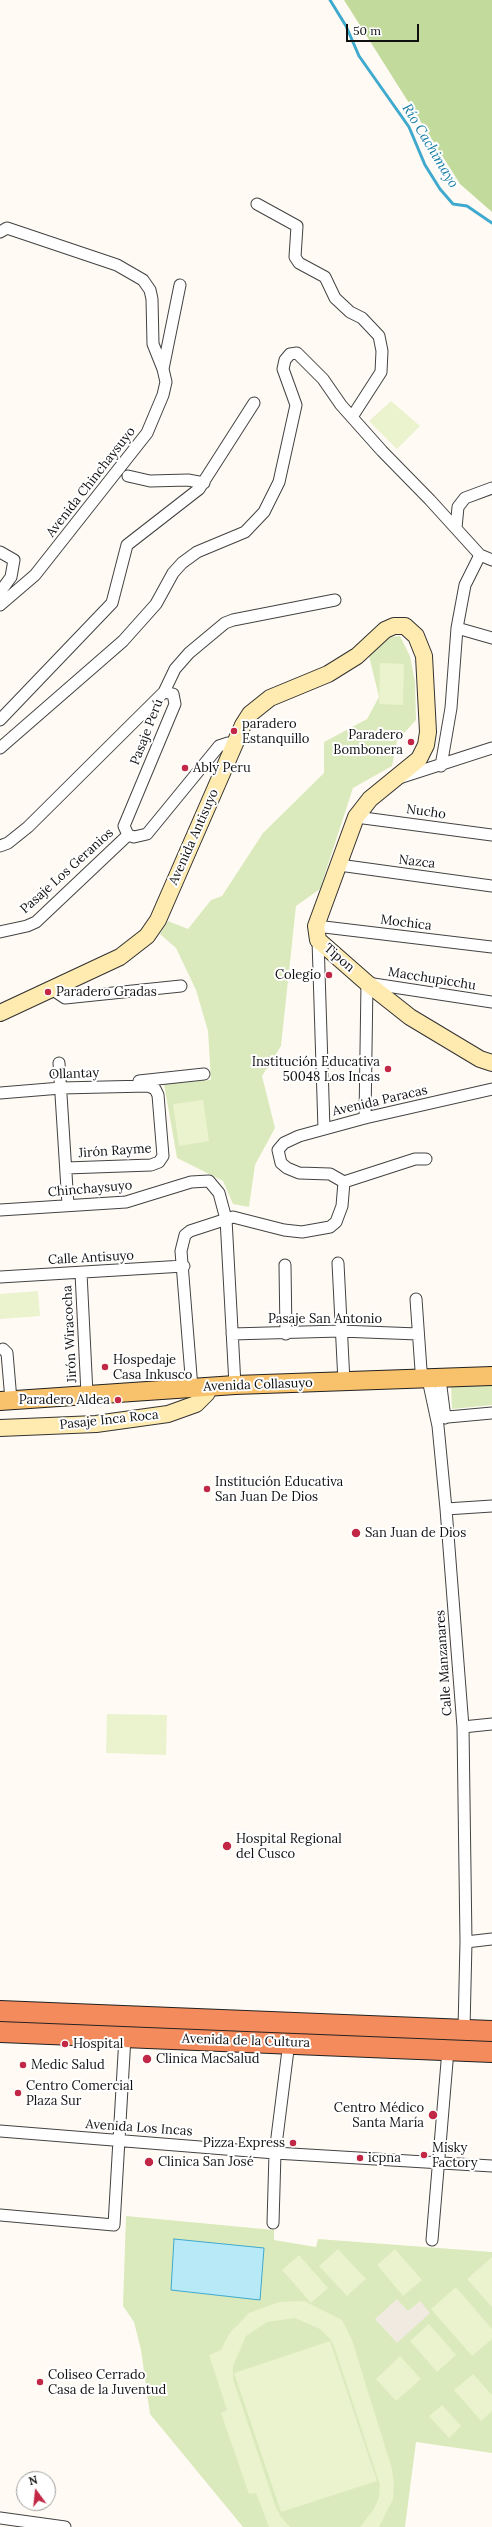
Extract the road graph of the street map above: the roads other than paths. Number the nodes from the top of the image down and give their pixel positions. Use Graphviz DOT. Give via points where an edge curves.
graph roads {
  1 [pos="257,204"];
  2 [pos="0,232"];
  3 [pos="180,285"];
  4 [pos="163,369"];
  5 [pos="254,404"];
  6 [pos="352,418"];
  7 [pos="128,476"];
  8 [pos="204,483"];
  9 [pos="492,488"];
  10 [pos="456,528"];
  11 [pos="0,552"];
  12 [pos="480,555"];
  13 [pos="492,560"];
  14 [pos="0,592"];
  15 [pos="335,600"];
  16 [pos="0,605"];
  17 [pos="457,628"];
  18 [pos="492,638"];
  19 [pos="164,692"];
  20 [pos="0,720"];
  21 [pos="234,746"];
  22 [pos="0,748"];
  23 [pos="492,748"];
  24 [pos="441,766"];
  25 [pos="393,780"];
  26 [pos="356,817"];
  27 [pos="128,835"];
  28 [pos="492,835"];
  29 [pos="0,846"];
  30 [pos="339,865"];
  31 [pos="492,886"];
  32 [pos="0,932"];
  33 [pos="317,933"];
  34 [pos="492,946"];
  35 [pos="367,983"];
  36 [pos="180,986"];
  37 [pos="50,988"];
  38 [pos="492,1002"];
  39 [pos="0,1012"];
  40 [pos="59,1063"];
  41 [pos="492,1063"];
  42 [pos="204,1074"];
  43 [pos="60,1088"];
  44 [pos="492,1089"];
  45 [pos="0,1093"];
  46 [pos="365,1118"];
  47 [pos="324,1129"];
  48 [pos="163,1156"];
  49 [pos="426,1159"];
  50 [pos="66,1168"];
  51 [pos="344,1182"];
  52 [pos="68,1205"];
  53 [pos="0,1210"];
  54 [pos="226,1219"];
  55 [pos="338,1263"];
  56 [pos="285,1265"];
  57 [pos="184,1266"];
  58 [pos="81,1273"];
  59 [pos="0,1277"];
  60 [pos="416,1299"];
  61 [pos="340,1331"];
  62 [pos="232,1334"];
  63 [pos="286,1334"];
  64 [pos="418,1334"];
  65 [pos="3,1349"];
  66 [pos="492,1376"];
  67 [pos="434,1379"];
  68 [pos="344,1382"];
  69 [pos="235,1385"];
  70 [pos="200,1388"];
  71 [pos="86,1394"];
  72 [pos="6,1401"];
  73 [pos="492,1413"];
  74 [pos="441,1418"];
  75 [pos="0,1428"];
  76 [pos="492,1506"];
  77 [pos="446,1509"];
  78 [pos="492,1724"];
  79 [pos="463,1727"];
  80 [pos="492,1939"];
  81 [pos="466,1942"];
  82 [pos="0,2011"];
  83 [pos="464,2030"];
  84 [pos="492,2030"];
  85 [pos="0,2032"];
  86 [pos="125,2037"];
  87 [pos="289,2042"];
  88 [pos="448,2050"];
  89 [pos="492,2052"];
  90 [pos="0,2131"];
  91 [pos="119,2140"];
  92 [pos="275,2153"];
  93 [pos="439,2161"];
  94 [pos="492,2166"];
  95 [pos="0,2215"];
  96 [pos="273,2223"];
  97 [pos="432,2240"];
  98 [pos="0,2518"];
  99 [pos="17,2524"];
  100 [pos="65,2527"];
  1 -- 6 [label="street" via="296,226 296,257 300,263 325,277 335,298 350,312 362,318 379,336 382,350 381,372"];
  2 -- 4 [label="street" via="7,228 117,265 143,280 150,290 153,344"];
  3 -- 4 [label="street, Avenida Chinchaysuyo"];
  4 -- 16 [label="street, Avenida Chinchaysuyo" via="166,382 147,434 36,575"];
  5 -- 8 [label="street"];
  6 -- 10 [label="street"];
  6 -- 22 [label="street" via="304,358 297,353 290,354 285,360 284,369 296,405 279,482 264,512 245,532 197,552 182,563 156,604 123,641"];
  7 -- 8 [label="street" via="150,481 188,480"];
  8 -- 20 [label="street" via="127,545 112,604"];
  9 -- 10 [label="street" via="465,498 458,507"];
  10 -- 12 [label="street"];
  11 -- 14 [label="street" via="14,560 11,577"];
  12 -- 13 [label="street"];
  12 -- 17 [label="street" via="465,585"];
  15 -- 19 [label="street" via="225,623 189,653 175,669"];
  17 -- 18 [label="street"];
  17 -- 24 [label="street" via="451,708"];
  19 -- 27 [label="street, Pasaje Perú" via="173,694 176,704 124,826"];
  19 -- 29 [label="street, Pasaje Perú" via="28,827 8,843"];
  21 -- 25 [label="street, Avenida Antisuyo" via="250,714 270,698 328,674 357,656 385,630 394,626 405,626 416,636 424,656 428,732 426,745 419,759"];
  21 -- 27 [label="street" via="226,743 215,751 147,834 134,837"];
  21 -- 37 [label="street, Avenida Antisuyo" via="150,933 120,957"];
  23 -- 24 [label="street"];
  24 -- 25 [label="street"];
  25 -- 26 [label="street" via="370,799"];
  26 -- 28 [label="street, Nucho"];
  26 -- 30 [label="street"];
  27 -- 32 [label="street, Pasaje Los Geranios" via="36,922"];
  30 -- 31 [label="street, Nazca"];
  30 -- 33 [label="street"];
  33 -- 34 [label="street, Mochica"];
  33 -- 35 [label="street, Tipon"];
  33 -- 47 [label="street"];
  35 -- 38 [label="street, Macchupicchu"];
  35 -- 41 [label="street, Tipon" via="410,1017 480,1059"];
  35 -- 46 [label="street"];
  36 -- 37 [label="street" via="65,998"];
  37 -- 39 [label="street, Avenida Antisuyo"];
  40 -- 43 [label="street"];
  42 -- 43 [label="street"];
  43 -- 45 [label="street, Ollantay"];
  43 -- 48 [label="street, Ollantay" via="148,1086 155,1089 158,1095"];
  43 -- 50 [label="street"];
  44 -- 46 [label="street, Avenida Paracas"];
  46 -- 47 [label="street, Avenida Paracas"];
  47 -- 51 [label="street, Avenida Paracas" via="284,1143 278,1150 281,1163 299,1173 330,1174"];
  48 -- 50 [label="street, Jirón Rayme" via="158,1162 150,1165"];
  49 -- 51 [label="street" via="415,1160"];
  50 -- 52 [label="street"];
  51 -- 54 [label="street" via="342,1206 336,1222 330,1228 302,1232 268,1228 237,1218"];
  52 -- 53 [label="street, Chinchaysuyo"];
  52 -- 54 [label="street, Chinchaysuyo" via="129,1202 191,1182 209,1181 219,1193"];
  54 -- 57 [label="street" via="185,1235 182,1251"];
  54 -- 62 [label="street"];
  55 -- 61 [label="street"];
  56 -- 63 [label="street"];
  57 -- 58 [label="street, Calle Antisuyo"];
  57 -- 70 [label="street"];
  58 -- 59 [label="street, Calle Antisuyo"];
  58 -- 71 [label="street, Jirón Wiracocha"];
  60 -- 64 [label="street, Calle Manzanares"];
  61 -- 63 [label="street, Pasaje San Antonio"];
  61 -- 64 [label="street, Pasaje San Antonio"];
  61 -- 68 [label="street"];
  62 -- 63 [label="street, Pasaje San Antonio"];
  62 -- 69 [label="street"];
  64 -- 67 [label="street, Calle Manzanares" via="421,1370"];
  65 -- 72 [label="street" via="7,1353"];
  66 -- 67 [label="main road, Avenida Collasuyo"];
  67 -- 68 [label="main road, Avenida Collasuyo"];
  67 -- 74 [label="street, Calle Manzanares"];
  68 -- 69 [label="main road, Avenida Collasuyo"];
  69 -- 70 [label="main road, Avenida Collasuyo"];
  70 -- 71 [label="main road, Avenida Collasuyo"];
  70 -- 75 [label="street, Pasaje Inca Roca" via="206,1393 196,1404 168,1414 96,1424"];
  71 -- 72 [label="main road, Avenida Collasuyo"];
  73 -- 74 [label="street"];
  74 -- 77 [label="street, Calle Manzanares"];
  76 -- 77 [label="street"];
  77 -- 79 [label="street, Calle Manzanares"];
  78 -- 79 [label="street"];
  79 -- 81 [label="street, Calle Manzanares"];
  80 -- 81 [label="street"];
  81 -- 83 [label="street, Calle Manzanares"];
  82 -- 83 [label="highway, Avenida de la Cultura"];
  83 -- 84 [label="highway, Avenida de la Cultura"];
  85 -- 86 [label="highway, Avenida de la Cultura"];
  86 -- 87 [label="highway, Avenida de la Cultura"];
  86 -- 91 [label="street"];
  87 -- 88 [label="highway, Avenida de la Cultura"];
  87 -- 92 [label="street"];
  88 -- 89 [label="highway, Avenida de la Cultura"];
  88 -- 93 [label="street"];
  90 -- 91 [label="street, Avenida Los Incas"];
  91 -- 92 [label="street, Avenida Los Incas"];
  91 -- 95 [label="street" via="114,2224"];
  92 -- 93 [label="street, Avenida Los Incas"];
  92 -- 96 [label="street"];
  93 -- 94 [label="street, Avenida Los Incas"];
  93 -- 97 [label="street"];
  98 -- 99 [label="street"];
  99 -- 100 [label="street"];
}
